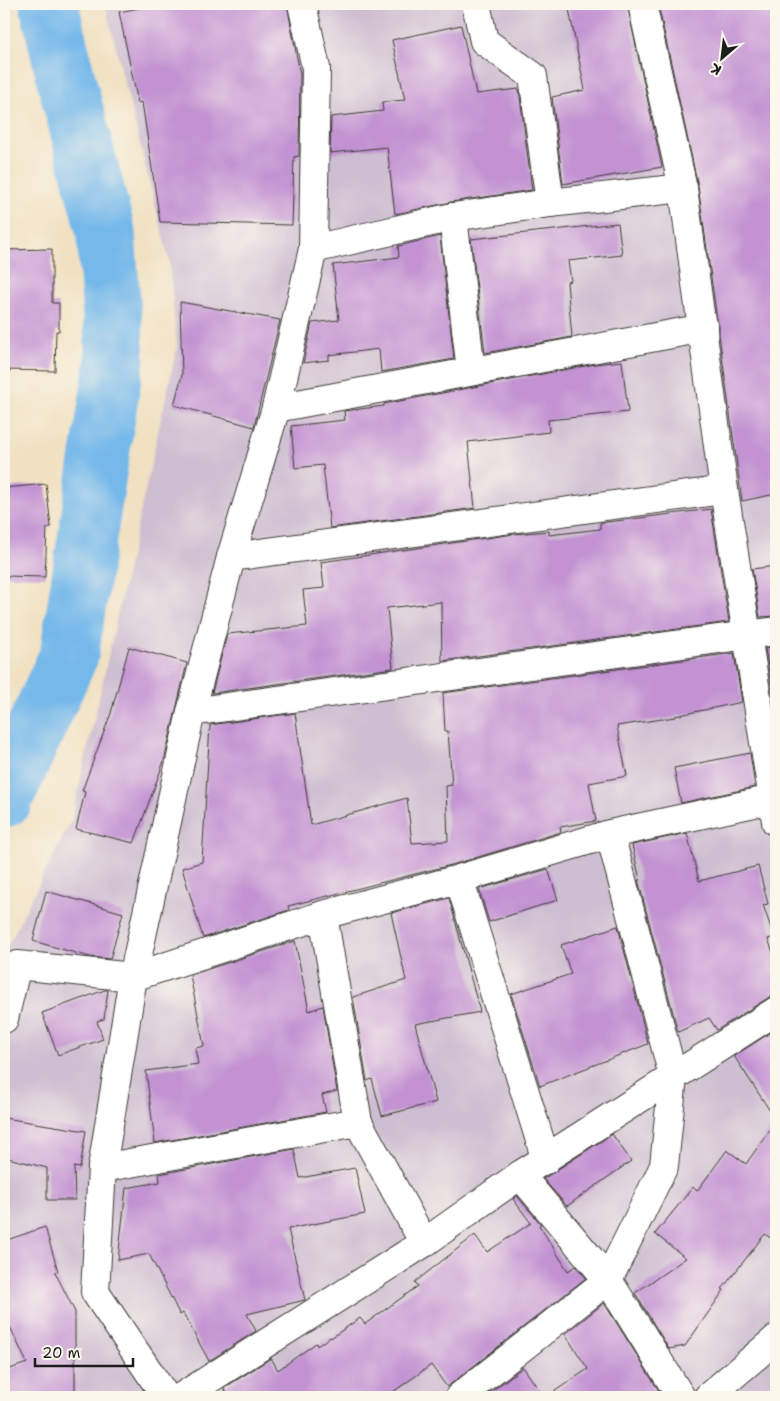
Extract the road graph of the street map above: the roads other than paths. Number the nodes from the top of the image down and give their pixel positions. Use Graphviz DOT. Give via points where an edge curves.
graph roads {
  1 [pos="302,4"];
  2 [pos="476,4"];
  3 [pos="642,4"];
  4 [pos="683,188"];
  5 [pos="550,203"];
  6 [pos="453,217"];
  7 [pos="313,249"];
  8 [pos="704,328"];
  9 [pos="471,371"];
  10 [pos="276,408"];
  11 [pos="724,490"];
  12 [pos="231,557"];
  13 [pos="776,631"];
  14 [pos="748,636"];
  15 [pos="191,712"];
  16 [pos="775,811"];
  17 [pos="610,834"];
  18 [pos="459,879"];
  19 [pos="323,915"];
  20 [pos="10,959"];
  21 [pos="133,977"];
  22 [pos="776,1011"];
  23 [pos="4,1020"];
  24 [pos="673,1076"];
  25 [pos="358,1122"];
  26 [pos="546,1160"];
  27 [pos="102,1168"];
  28 [pos="520,1175"];
  29 [pos="424,1243"];
  30 [pos="608,1280"];
  31 [pos="776,1339"];
  32 [pos="166,1397"];
  33 [pos="181,1397"];
  34 [pos="459,1397"];
  35 [pos="681,1397"];
  36 [pos="708,1397"];
  1 -- 7 [label="street" via="316,68"];
  2 -- 5 [label="street" via="484,41 533,76"];
  3 -- 4 [label="street"];
  4 -- 5 [label="street"];
  4 -- 8 [label="street"];
  5 -- 6 [label="street"];
  6 -- 7 [label="street"];
  6 -- 9 [label="street"];
  7 -- 10 [label="street"];
  8 -- 9 [label="street"];
  8 -- 11 [label="street"];
  9 -- 10 [label="street"];
  10 -- 12 [label="street"];
  11 -- 12 [label="street"];
  11 -- 14 [label="street"];
  12 -- 15 [label="street"];
  13 -- 14 [label="street"];
  14 -- 15 [label="street"];
  14 -- 16 [label="street"];
  15 -- 21 [label="street"];
  16 -- 17 [label="street"];
  17 -- 18 [label="street"];
  17 -- 24 [label="street"];
  18 -- 19 [label="street"];
  18 -- 26 [label="street"];
  19 -- 21 [label="street"];
  19 -- 25 [label="street"];
  20 -- 21 [label="street"];
  20 -- 23 [label="street"];
  21 -- 27 [label="street"];
  22 -- 24 [label="street"];
  24 -- 26 [label="street"];
  24 -- 30 [label="street" via="664,1166"];
  25 -- 27 [label="street"];
  25 -- 29 [label="street"];
  26 -- 28 [label="street"];
  27 -- 32 [label="street" via="95,1292"];
  28 -- 29 [label="street"];
  28 -- 30 [label="street"];
  29 -- 33 [label="street"];
  30 -- 34 [label="street"];
  30 -- 35 [label="street"];
  31 -- 36 [label="street"];
}
